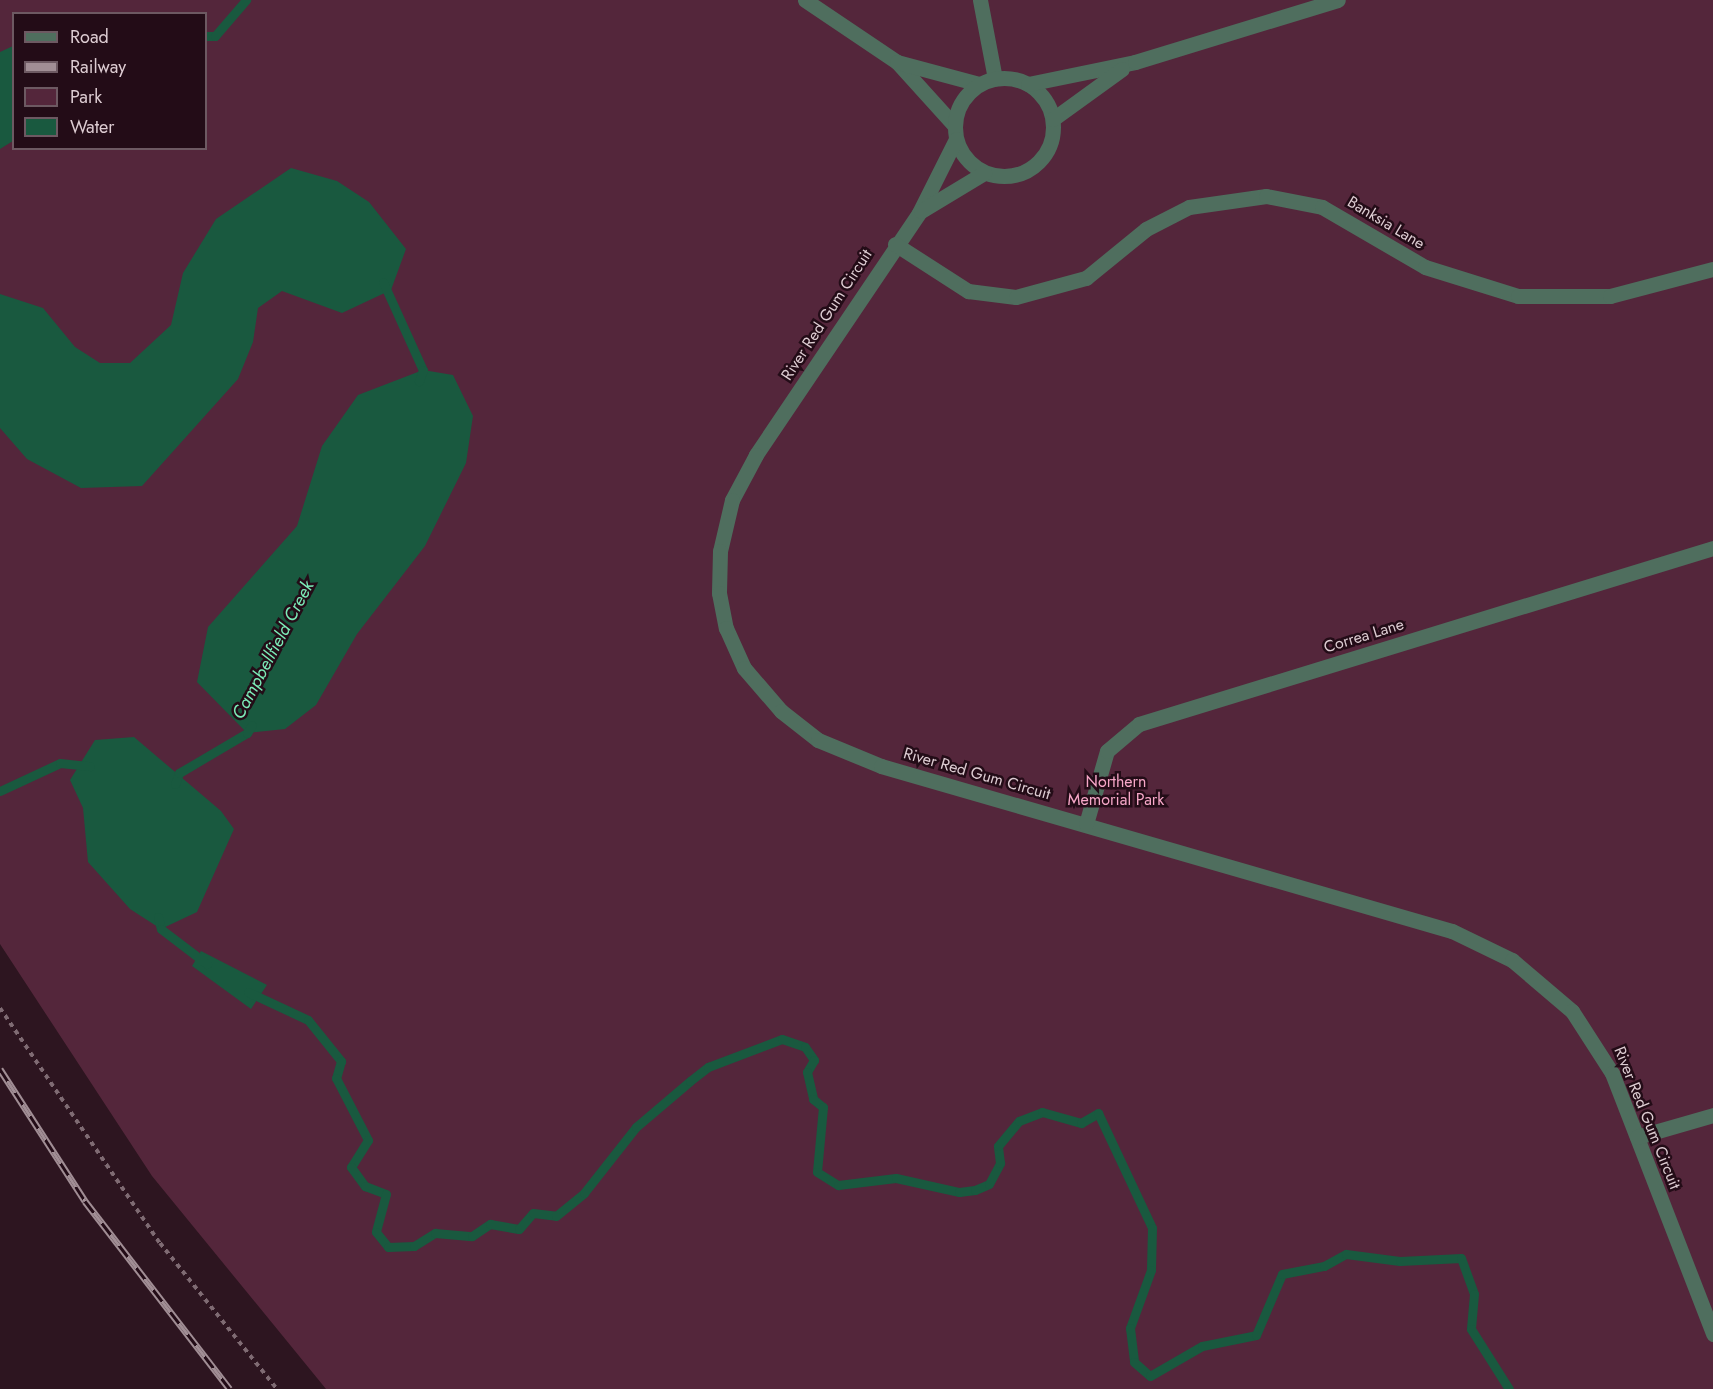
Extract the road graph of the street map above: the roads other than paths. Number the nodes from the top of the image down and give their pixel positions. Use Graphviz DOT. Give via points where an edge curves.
graph roads {
  1 [pos="805,0"];
  2 [pos="980,0"];
  3 [pos="1338,0"];
  4 [pos="897,62"];
  5 [pos="1135,62"];
  6 [pos="995,79"];
  7 [pos="979,84"];
  8 [pos="1028,84"];
  9 [pos="1053,119"];
  10 [pos="955,132"];
  11 [pos="984,173"];
  12 [pos="919,213"];
  13 [pos="895,244"];
  14 [pos="1713,269"];
  15 [pos="1713,548"];
  16 [pos="1086,824"];
  17 [pos="1713,1115"];
  18 [pos="1637,1137"];
  19 [pos="1713,1334"];
  1 -- 4 [label="lane"];
  2 -- 6 [label="lane"];
  3 -- 5 [label="lane"];
  4 -- 7 [label="lane"];
  4 -- 10 [label="lane"];
  5 -- 8 [label="lane"];
  5 -- 9 [label="lane"];
  6 -- 7 [label="lane"];
  6 -- 8 [label="lane"];
  7 -- 10 [label="lane" via="958,108"];
  8 -- 9 [label="lane" via="1048,104"];
  9 -- 11 [label="lane" via="1048,148 1034,166 1014,176"];
  10 -- 11 [label="lane" via="962,153"];
  10 -- 12 [label="lane, River Red Gum Circuit"];
  11 -- 12 [label="lane, River Red Gum Circuit"];
  12 -- 13 [label="lane, River Red Gum Circuit"];
  13 -- 14 [label="lane, Banksia Lane" via="968,291 1033,295 1086,278 1146,229 1189,207 1266,196 1322,207 1425,267 1518,296 1610,296"];
  13 -- 16 [label="lane, River Red Gum Circuit" via="732,500 720,551 726,628 744,668 781,711 818,740 881,766"];
  15 -- 16 [label="lane, Correa Lane" via="1139,724 1107,751"];
  16 -- 18 [label="lane, River Red Gum Circuit" via="1452,931 1512,960 1543,983 1595,1042"];
  17 -- 18 [label="lane"];
  18 -- 19 [label="lane, River Red Gum Circuit"];
}
